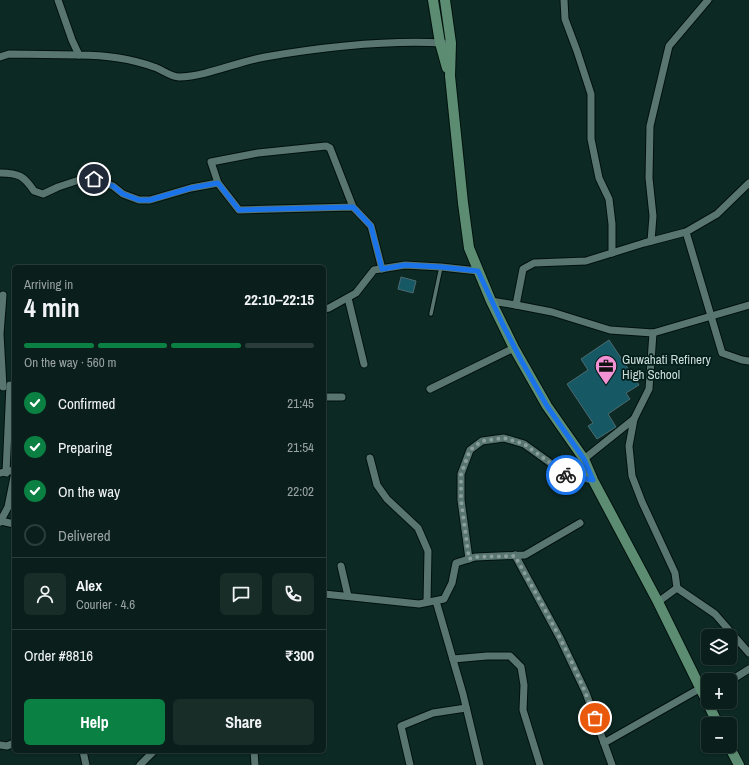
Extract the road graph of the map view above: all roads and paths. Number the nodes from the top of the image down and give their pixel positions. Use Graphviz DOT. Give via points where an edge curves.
graph roads {
  1 [pos="58,0"];
  2 [pos="433,0"];
  3 [pos="445,0"];
  4 [pos="564,0"];
  5 [pos="708,0"];
  6 [pos="440,43"];
  7 [pos="451,44"];
  8 [pos="79,55"];
  9 [pos="0,57"];
  10 [pos="450,76"];
  11 [pos="0,173"];
  12 [pos="218,183"];
  13 [pos="749,183"];
  14 [pos="353,207"];
  15 [pos="686,232"];
  16 [pos="651,241"];
  17 [pos="612,253"];
  18 [pos="441,267"];
  19 [pos="382,269"];
  20 [pos="478,271"];
  21 [pos="3,295"];
  22 [pos="348,298"];
  23 [pos="491,301"];
  24 [pos="749,304"];
  25 [pos="516,305"];
  26 [pos="326,309"];
  27 [pos="431,314"];
  28 [pos="710,315"];
  29 [pos="653,333"];
  30 [pos="514,348"];
  31 [pos="749,361"];
  32 [pos="364,364"];
  33 [pos="7,386"];
  34 [pos="430,389"];
  35 [pos="326,397"];
  36 [pos="342,397"];
  37 [pos="634,419"];
  38 [pos="370,458"];
  39 [pos="584,459"];
  40 [pos="3,473"];
  41 [pos="593,480"];
  42 [pos="12,488"];
  43 [pos="0,521"];
  44 [pos="580,523"];
  45 [pos="12,524"];
  46 [pos="515,556"];
  47 [pos="469,559"];
  48 [pos="341,566"];
  49 [pos="677,588"];
  50 [pos="326,594"];
  51 [pos="348,596"];
  52 [pos="436,601"];
  53 [pos="427,602"];
  54 [pos="658,602"];
  55 [pos="749,653"];
  56 [pos="453,658"];
  57 [pos="749,669"];
  58 [pos="737,677"];
  59 [pos="701,688"];
  60 [pos="701,695"];
  61 [pos="466,708"];
  62 [pos="604,743"];
  63 [pos="0,745"];
  64 [pos="12,745"];
  65 [pos="83,753"];
  66 [pos="152,753"];
  67 [pos="254,753"];
  68 [pos="733,753"];
  69 [pos="86,765"];
  70 [pos="140,765"];
  71 [pos="255,765"];
  72 [pos="410,765"];
  73 [pos="480,765"];
  74 [pos="540,765"];
  75 [pos="612,765"];
  76 [pos="739,765"];
  1 -- 8 [label="street"];
  2 -- 6 [label="street"];
  3 -- 7 [label="street"];
  4 -- 17 [label="street" via="565,19 591,94 592,139 598,178 609,199"];
  5 -- 16 [label="street" via="669,46 650,126 649,178 653,216"];
  6 -- 7 [label="street"];
  6 -- 8 [label="street" via="384,42 316,50 263,57 204,73 177,77 123,58"];
  6 -- 10 [label="street"];
  7 -- 10 [label="street"];
  8 -- 9 [label="street" via="9,54"];
  10 -- 20 [label="street" via="464,210 470,248"];
  11 -- 12 [label="street" via="11,173 26,179 34,191 43,194 76,181 94,179 139,200 150,200"];
  12 -- 14 [label="street" via="239,210"];
  12 -- 14 [label="street" via="211,162 258,153 326,146 330,148"];
  13 -- 15 [label="street" via="717,214"];
  14 -- 19 [label="street" via="371,226"];
  15 -- 16 [label="street"];
  15 -- 28 [label="street"];
  16 -- 17 [label="street"];
  17 -- 25 [label="street" via="586,261 534,263 523,268"];
  18 -- 19 [label="street" via="405,265"];
  18 -- 20 [label="street"];
  18 -- 27 [label="lane"];
  19 -- 22 [label="street" via="374,270 356,294"];
  20 -- 23 [label="street"];
  21 -- 33 [label="street" via="0,334"];
  22 -- 26 [label="street"];
  22 -- 32 [label="street"];
  23 -- 25 [label="street"];
  23 -- 30 [label="street"];
  24 -- 28 [label="street"];
  25 -- 29 [label="street" via="552,312 610,330"];
  28 -- 29 [label="street"];
  28 -- 31 [label="street" via="722,353"];
  29 -- 37 [label="street" via="649,389"];
  30 -- 34 [label="street"];
  30 -- 39 [label="street" via="547,406"];
  33 -- 40 [label="street"];
  35 -- 36 [label="street"];
  37 -- 39 [label="street"];
  37 -- 49 [label="street" via="629,446 632,476 675,573"];
  38 -- 53 [label="street" via="376,484 387,499 418,528 428,551"];
  39 -- 41 [label="street"];
  41 -- 47 [label="street" via="562,474 524,444 504,438 482,441 470,450 461,474 461,500"];
  41 -- 54 [label="street"];
  42 -- 43 [label="street" via="8,507"];
  43 -- 45 [label="street"];
  44 -- 46 [label="street" via="525,555"];
  46 -- 47 [label="street"];
  46 -- 62 [label="street" via="560,638 586,693"];
  47 -- 52 [label="street" via="456,563 452,583 444,599"];
  48 -- 51 [label="street"];
  49 -- 54 [label="street"];
  49 -- 55 [label="street" via="715,614"];
  50 -- 51 [label="street"];
  51 -- 53 [label="street" via="419,604"];
  52 -- 53 [label="street"];
  52 -- 56 [label="street"];
  54 -- 59 [label="street"];
  56 -- 61 [label="street"];
  56 -- 74 [label="street" via="510,656 521,667 524,685 523,710"];
  57 -- 58 [label="street"];
  60 -- 62 [label="street"];
  61 -- 72 [label="street" via="432,713 401,726"];
  61 -- 73 [label="street"];
  62 -- 75 [label="street"];
  63 -- 64 [label="street"];
  65 -- 69 [label="street"];
  66 -- 70 [label="street"];
  67 -- 71 [label="street"];
  68 -- 76 [label="street"];
}
